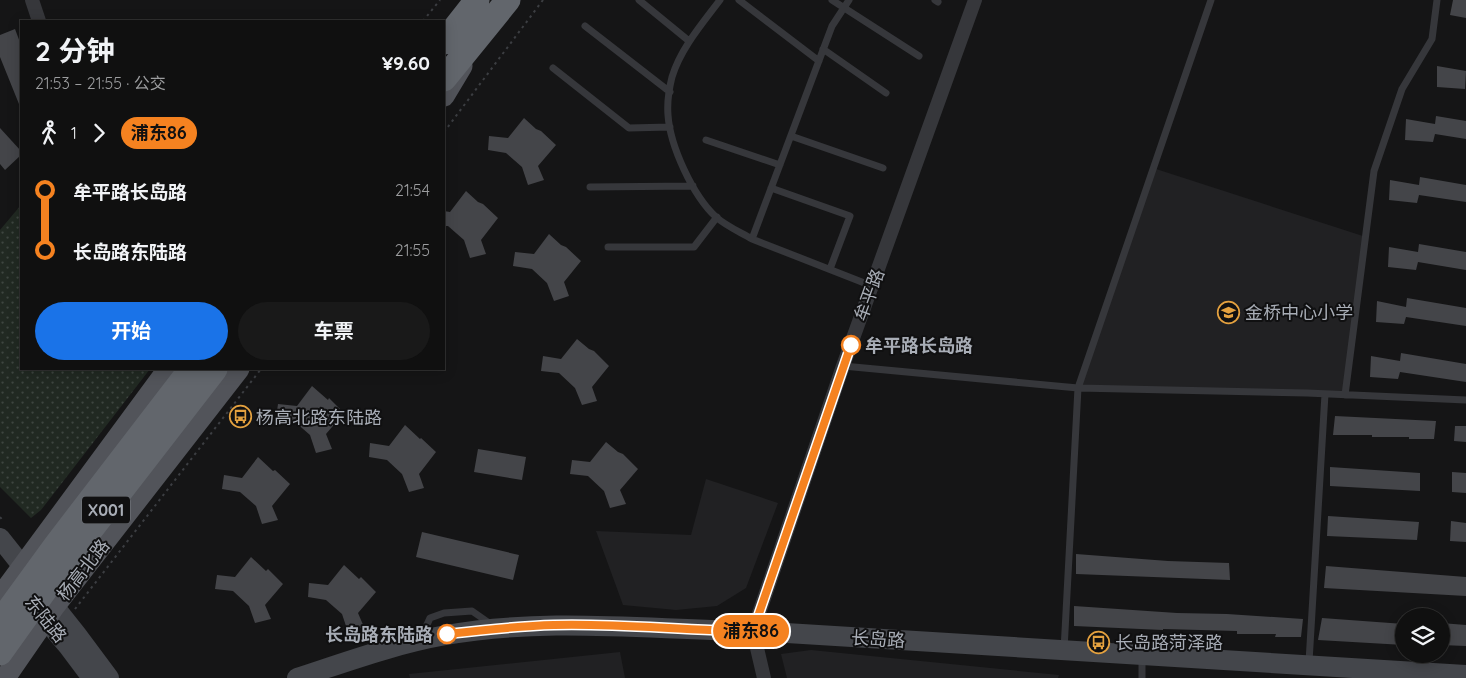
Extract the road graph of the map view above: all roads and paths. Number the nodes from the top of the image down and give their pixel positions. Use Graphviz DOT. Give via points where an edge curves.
graph roads {
  1 [pos="32,0"];
  2 [pos="440,0"];
  3 [pos="508,0"];
  4 [pos="544,0"];
  5 [pos="639,0"];
  6 [pos="720,0"];
  7 [pos="739,0"];
  8 [pos="832,0"];
  9 [pos="849,0"];
  10 [pos="976,0"];
  11 [pos="1211,0"];
  12 [pos="1437,0"];
  13 [pos="843,8"];
  14 [pos="479,10"];
  15 [pos="39,20"];
  16 [pos="424,20"];
  17 [pos="585,26"];
  18 [pos="445,35"];
  19 [pos="445,41"];
  20 [pos="689,41"];
  21 [pos="823,49"];
  22 [pos="919,56"];
  23 [pos="819,61"];
  24 [pos="553,68"];
  25 [pos="445,78"];
  26 [pos="670,92"];
  27 [pos="886,93"];
  28 [pos="445,94"];
  29 [pos="670,126"];
  30 [pos="445,131"];
  31 [pos="791,136"];
  32 [pos="706,140"];
  33 [pos="780,165"];
  34 [pos="883,168"];
  35 [pos="693,186"];
  36 [pos="590,187"];
  37 [pos="771,188"];
  38 [pos="717,218"];
  39 [pos="752,239"];
  40 [pos="608,247"];
  41 [pos="830,269"];
  42 [pos="872,286"];
  43 [pos="843,366"];
  44 [pos="167,370"];
  45 [pos="190,370"];
  46 [pos="214,370"];
  47 [pos="238,370"];
  48 [pos="260,370"];
  49 [pos="1078,388"];
  50 [pos="1325,394"];
  51 [pos="1345,395"];
  52 [pos="1466,400"];
  53 [pos="0,538"];
  54 [pos="0,561"];
  55 [pos="18,572"];
  56 [pos="0,597"];
  57 [pos="55,616"];
  58 [pos="0,622"];
  59 [pos="753,631"];
  60 [pos="1064,650"];
  61 [pos="0,653"];
  62 [pos="1142,655"];
  63 [pos="1309,665"];
  64 [pos="320,674"];
  65 [pos="1466,675"];
  66 [pos="5,678"];
  67 [pos="92,678"];
  68 [pos="109,678"];
  69 [pos="297,678"];
  70 [pos="764,678"];
  71 [pos="1142,678"];
  1 -- 15 [label="street"];
  2 -- 16 [label="path"];
  3 -- 14 [label="highway"];
  4 -- 30 [label="path"];
  5 -- 20 [label="lane"];
  6 -- 20 [label="lane"];
  7 -- 23 [label="lane"];
  8 -- 13 [label="lane"];
  9 -- 13 [label="lane"];
  10 -- 42 [label="street, 牟平路"];
  11 -- 49 [label="lane"];
  12 -- 51 [label="lane" via="1432,39 1402,90 1374,171"];
  13 -- 21 [label="lane"];
  13 -- 22 [label="lane"];
  14 -- 18 [label="main road"];
  14 -- 19 [label="highway"];
  14 -- 25 [label="highway"];
  14 -- 28 [label="main road"];
  17 -- 26 [label="lane"];
  20 -- 26 [label="lane" via="675,70"];
  21 -- 23 [label="lane"];
  21 -- 27 [label="lane"];
  23 -- 31 [label="lane"];
  24 -- 29 [label="lane" via="629,128"];
  26 -- 29 [label="lane"];
  29 -- 35 [label="lane"];
  31 -- 33 [label="lane"];
  31 -- 34 [label="lane"];
  32 -- 33 [label="lane"];
  33 -- 37 [label="lane"];
  35 -- 36 [label="lane"];
  35 -- 38 [label="lane"];
  37 -- 39 [label="lane"];
  37 -- 41 [label="lane" via="850,216"];
  38 -- 39 [label="lane"];
  38 -- 40 [label="lane" via="694,247"];
  39 -- 41 [label="lane"];
  41 -- 42 [label="lane"];
  42 -- 43 [label="street, 牟平路"];
  43 -- 49 [label="lane"];
  43 -- 59 [label="street, 牟平路"];
  44 -- 55 [label="main road, X001"];
  45 -- 58 [label="highway, 杨高北路 / X001, bridge"];
  46 -- 61 [label="highway, 杨高北路 / X001, bridge" via="55,576"];
  47 -- 57 [label="main road, 杨高北路 / X001"];
  48 -- 57 [label="path"];
  49 -- 50 [label="lane"];
  49 -- 60 [label="lane"];
  50 -- 51 [label="lane"];
  50 -- 63 [label="lane"];
  51 -- 52 [label="lane"];
  53 -- 55 [label="street, 东陆路"];
  54 -- 55 [label="street, 东陆路"];
  55 -- 56 [label="main road, X001"];
  55 -- 57 [label="street, 东陆路"];
  57 -- 66 [label="main road, 杨高北路 / X001"];
  57 -- 67 [label="street, 东陆路" via="68,646"];
  57 -- 68 [label="street, 东陆路" via="77,635"];
  59 -- 60 [label="street, 长岛路"];
  59 -- 64 [label="street, 长岛路" via="564,625 497,628 420,640"];
  59 -- 70 [label="street"];
  60 -- 62 [label="street, 长岛路"];
  62 -- 63 [label="street, 长岛路"];
  62 -- 71 [label="lane"];
  63 -- 65 [label="street, 长岛路"];
  64 -- 69 [label="street, 长岛路"];
}
